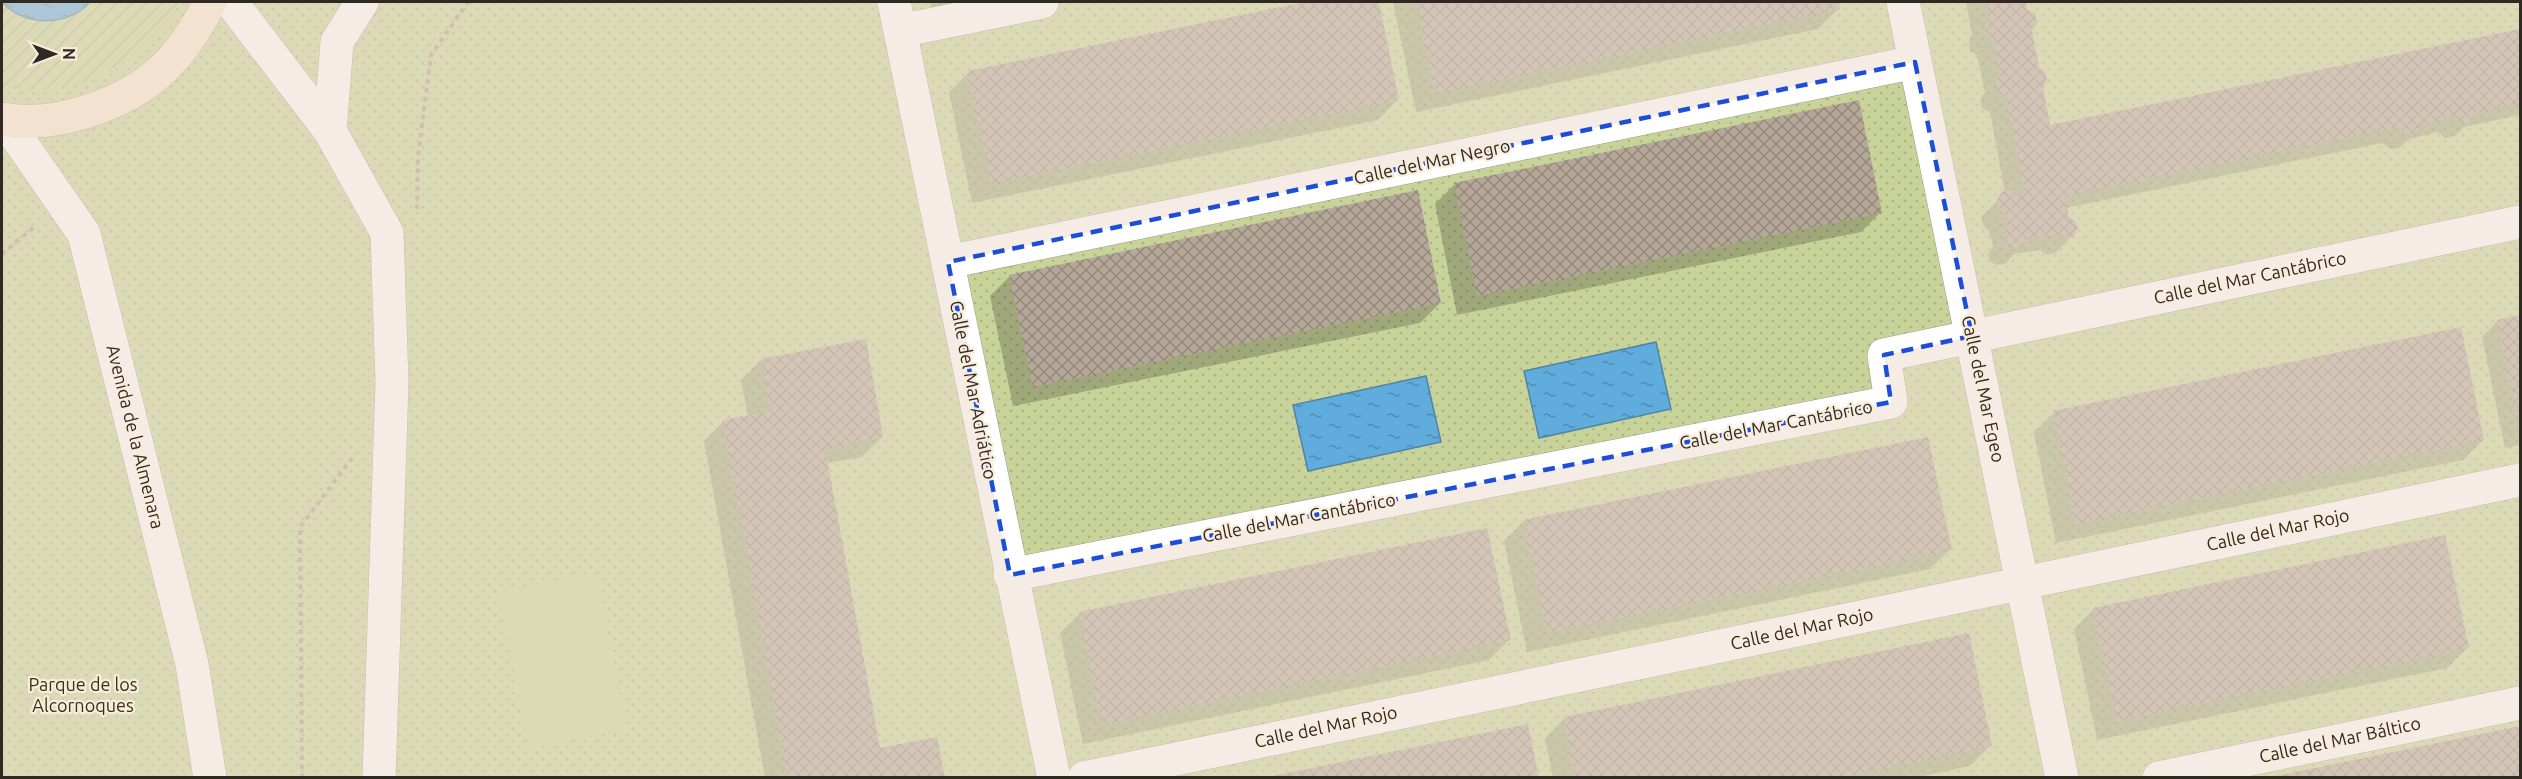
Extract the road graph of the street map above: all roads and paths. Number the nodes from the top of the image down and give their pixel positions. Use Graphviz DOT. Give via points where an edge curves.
graph roads {
  1 [pos="210,2"];
  2 [pos="231,2"];
  3 [pos="362,2"];
  4 [pos="1042,2"];
  5 [pos="1903,2"];
  6 [pos="897,16"];
  7 [pos="1915,62"];
  8 [pos="3,119"];
  9 [pos="330,131"];
  10 [pos="2520,222"];
  11 [pos="948,262"];
  12 [pos="1972,336"];
  13 [pos="2520,480"];
  14 [pos="1010,575"];
  15 [pos="2023,583"];
  16 [pos="2520,703"];
  17 [pos="210,777"];
  18 [pos="379,777"];
  19 [pos="1054,777"];
  20 [pos="1084,777"];
  21 [pos="2062,777"];
  22 [pos="2159,777"];
  1 -- 8 [label="street" via="198,26 163,70 115,101 61,118"];
  2 -- 9 [label="street"];
  3 -- 9 [label="street" via="337,42"];
  4 -- 6 [label="street"];
  5 -- 7 [label="street, Calle del Mar Egeo"];
  6 -- 11 [label="street, Calle del Mar Adriático"];
  7 -- 11 [label="street, Calle del Mar Negro"];
  7 -- 12 [label="street, Calle del Mar Egeo"];
  8 -- 17 [label="street, Avenida de la Almenara" via="84,234 192,664"];
  9 -- 18 [label="street" via="387,233 392,382"];
  10 -- 12 [label="street, Calle del Mar Cantábrico"];
  11 -- 14 [label="street, Calle del Mar Adriático"];
  12 -- 14 [label="street, Calle del Mar Cantábrico" via="1884,355 1891,402"];
  12 -- 15 [label="street, Calle del Mar Egeo"];
  13 -- 15 [label="street, Calle del Mar Rojo"];
  14 -- 19 [label="street, Calle del Mar Adriático"];
  15 -- 20 [label="street, Calle del Mar Rojo"];
  15 -- 21 [label="street, Calle del Mar Egeo"];
  16 -- 22 [label="street, Calle del Mar Báltico"];
}
